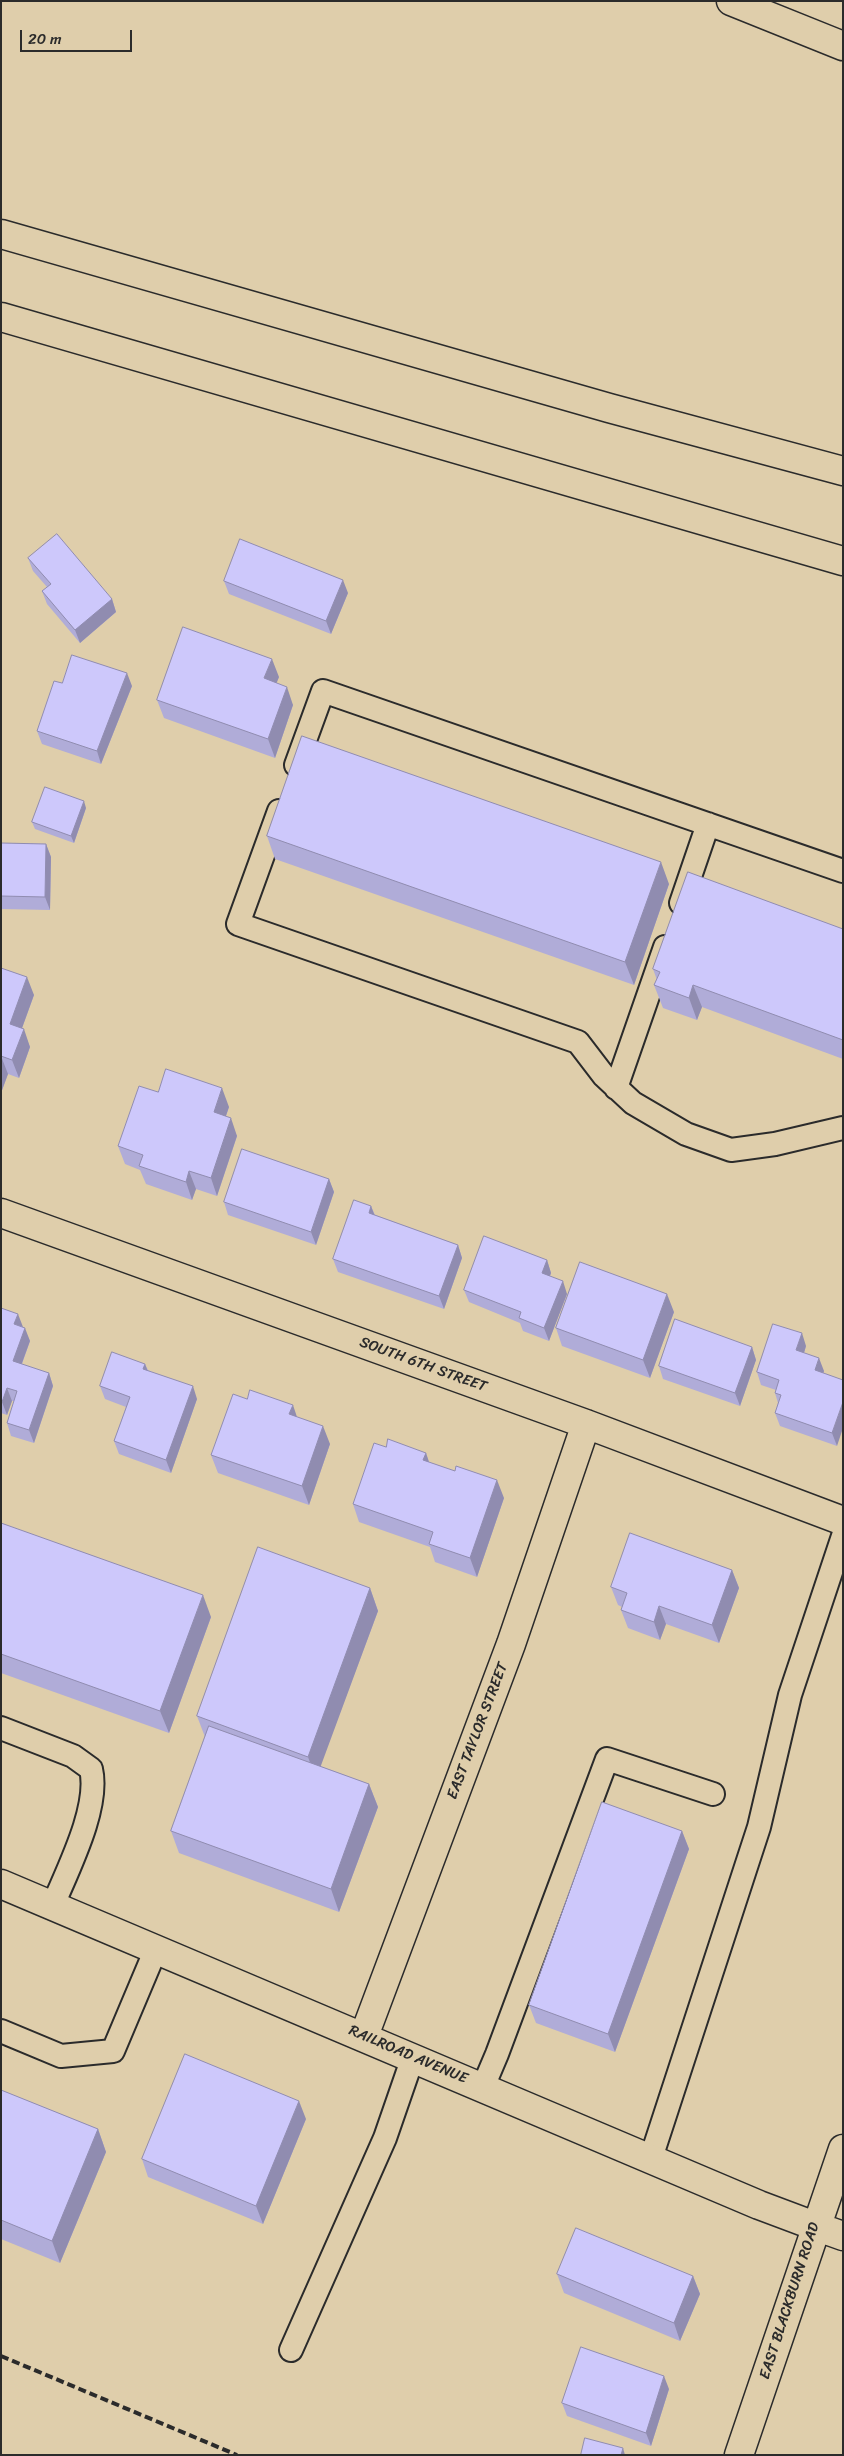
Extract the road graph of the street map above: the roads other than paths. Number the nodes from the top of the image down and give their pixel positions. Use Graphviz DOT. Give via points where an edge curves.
graph roads {
  1 [pos="731,1"];
  2 [pos="843,46"];
  3 [pos="1,234"];
  4 [pos="1,317"];
  5 [pos="843,471"];
  6 [pos="843,561"];
  7 [pos="708,824"];
  8 [pos="843,871"];
  9 [pos="616,1088"];
  10 [pos="843,1128"];
  11 [pos="1,1213"];
  12 [pos="586,1424"];
  13 [pos="843,1521"];
  14 [pos="843,1536"];
  15 [pos="1,1728"];
  16 [pos="713,1794"];
  17 [pos="1,1884"];
  18 [pos="53,1905"];
  19 [pos="156,1949"];
  20 [pos="1,2030"];
  21 [pos="364,2036"];
  22 [pos="414,2057"];
  23 [pos="483,2087"];
  24 [pos="843,2148"];
  25 [pos="651,2158"];
  26 [pos="815,2226"];
  27 [pos="843,2236"];
  28 [pos="292,2350"];
  29 [pos="739,2455"];
  1 -- 2 [label="main road"];
  3 -- 5 [label="main road" via="599,405"];
  4 -- 6 [label="main road"];
  7 -- 8 [label="lane"];
  7 -- 9 [label="lane"];
  7 -- 9 [label="lane" via="323,691 238,924 578,1042"];
  9 -- 10 [label="lane" via="633,1104 686,1134 731,1150"];
  11 -- 12 [label="main road, SOUTH 6TH STREET"];
  12 -- 13 [label="main road, SOUTH 6TH STREET"];
  12 -- 21 [label="main road, EAST TAYLOR STREET" via="510,1644"];
  14 -- 25 [label="lane" via="790,1695 759,1827"];
  15 -- 18 [label="lane" via="73,1756 91,1769 94,1781 92,1805"];
  16 -- 23 [label="lane" via="607,1759"];
  17 -- 18 [label="main road, RAILROAD AVENUE"];
  18 -- 19 [label="main road, RAILROAD AVENUE"];
  19 -- 20 [label="lane" via="113,2051 61,2056"];
  19 -- 21 [label="main road, RAILROAD AVENUE"];
  21 -- 22 [label="main road, RAILROAD AVENUE"];
  22 -- 23 [label="main road, RAILROAD AVENUE"];
  22 -- 28 [label="lane" via="386,2138"];
  23 -- 25 [label="main road, RAILROAD AVENUE"];
  24 -- 26 [label="main road, EAST BLACKBURN ROAD"];
  25 -- 26 [label="main road, RAILROAD AVENUE"];
  26 -- 27 [label="main road, RAILROAD AVENUE"];
  26 -- 29 [label="main road, EAST BLACKBURN ROAD"];
}
